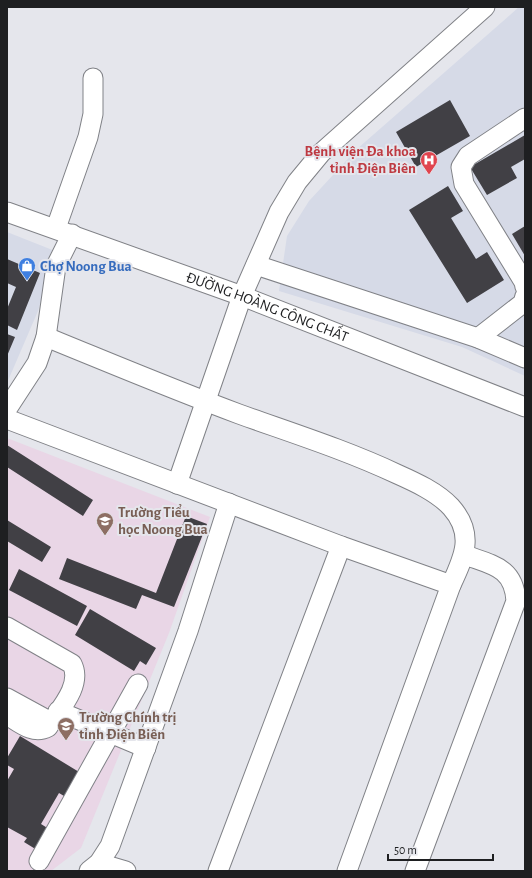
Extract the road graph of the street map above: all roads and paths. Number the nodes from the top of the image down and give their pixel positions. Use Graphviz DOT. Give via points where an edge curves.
graph roads {
  1 [pos="485,7"];
  2 [pos="93,78"];
  3 [pos="525,118"];
  4 [pos="7,212"];
  5 [pos="64,231"];
  6 [pos="256,265"];
  7 [pos="525,287"];
  8 [pos="242,296"];
  9 [pos="525,296"];
  10 [pos="46,337"];
  11 [pos="478,338"];
  12 [pos="525,358"];
  13 [pos="207,402"];
  14 [pos="525,407"];
  15 [pos="7,409"];
  16 [pos="7,419"];
  17 [pos="177,484"];
  18 [pos="229,503"];
  19 [pos="341,546"];
  20 [pos="465,555"];
  21 [pos="452,585"];
  22 [pos="7,628"];
  23 [pos="138,684"];
  24 [pos="7,698"];
  25 [pos="7,715"];
  26 [pos="54,716"];
  27 [pos="110,732"];
  28 [pos="146,748"];
  29 [pos="40,861"];
  30 [pos="94,867"];
  31 [pos="126,871"];
  32 [pos="218,871"];
  33 [pos="347,871"];
  34 [pos="415,871"];
  1 -- 6 [label="street" via="321,153 297,182"];
  2 -- 5 [label="street" via="93,114"];
  3 -- 7 [label="street" via="468,156 461,167 464,184"];
  4 -- 5 [label="street, ĐƯỜNG HOÀNG CÔNG CHẤT"];
  5 -- 8 [label="street, ĐƯỜNG HOÀNG CÔNG CHẤT"];
  5 -- 10 [label="street" via="56,266"];
  6 -- 8 [label="street"];
  6 -- 11 [label="street"];
  8 -- 13 [label="street"];
  8 -- 14 [label="street, ĐƯỜNG HOÀNG CÔNG CHẤT"];
  9 -- 11 [label="street" via="523,303"];
  10 -- 13 [label="street"];
  10 -- 15 [label="street" via="37,363"];
  11 -- 12 [label="street"];
  13 -- 17 [label="street"];
  13 -- 20 [label="street" via="371,462 423,486 451,506 460,520 466,541"];
  16 -- 17 [label="street"];
  17 -- 18 [label="street"];
  18 -- 19 [label="street"];
  18 -- 28 [label="street" via="188,631"];
  19 -- 21 [label="street"];
  19 -- 32 [label="street"];
  20 -- 21 [label="street"];
  20 -- 34 [label="street" via="497,566 509,575 515,587 516,600"];
  21 -- 33 [label="street"];
  22 -- 26 [label="street" via="72,664 76,671 74,687"];
  23 -- 27 [label="street"];
  24 -- 26 [label="street"];
  25 -- 26 [label="street" via="29,728 41,730 48,727"];
  26 -- 27 [label="street"];
  27 -- 28 [label="street"];
  27 -- 29 [label="street"];
  28 -- 30 [label="street" via="110,846"];
  30 -- 31 [label="street"];
}
